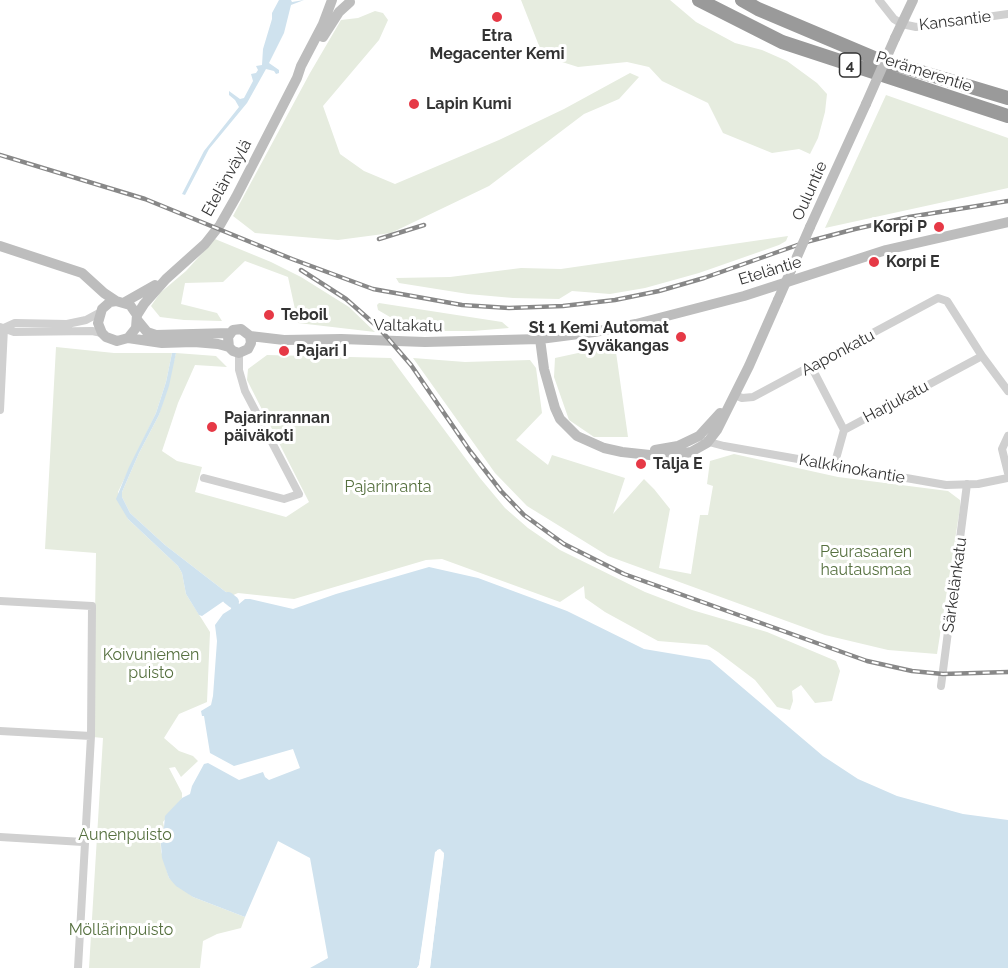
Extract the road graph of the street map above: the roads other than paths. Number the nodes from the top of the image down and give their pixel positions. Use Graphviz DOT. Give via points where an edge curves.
graph roads {
  1 [pos="332,0"];
  2 [pos="699,0"];
  3 [pos="742,0"];
  4 [pos="879,0"];
  5 [pos="913,0"];
  6 [pos="350,1"];
  7 [pos="1008,14"];
  8 [pos="902,24"];
  9 [pos="297,78"];
  10 [pos="1008,98"];
  11 [pos="1008,116"];
  12 [pos="1008,222"];
  13 [pos="0,246"];
  14 [pos="166,279"];
  15 [pos="104,293"];
  16 [pos="121,302"];
  17 [pos="102,309"];
  18 [pos="137,318"];
  19 [pos="2,327"];
  20 [pos="102,333"];
  21 [pos="230,333"];
  22 [pos="250,336"];
  23 [pos="128,338"];
  24 [pos="275,339"];
  25 [pos="540,339"];
  26 [pos="229,347"];
  27 [pos="244,351"];
  28 [pos="982,356"];
  29 [pos="812,368"];
  30 [pos="1008,391"];
  31 [pos="735,395"];
  32 [pos="0,410"];
  33 [pos="844,430"];
  34 [pos="1008,436"];
  35 [pos="703,439"];
  36 [pos="834,466"];
  37 [pos="1008,473"];
  38 [pos="204,478"];
  39 [pos="1008,478"];
  40 [pos="968,484"];
  41 [pos="0,601"];
  42 [pos="941,686"];
  43 [pos="0,731"];
  44 [pos="90,736"];
  45 [pos="0,837"];
  46 [pos="84,842"];
  47 [pos="78,968"];
  1 -- 9 [label="main road, Etelänväylä"];
  2 -- 11 [label="highway, Perämerentie / 4" via="782,42"];
  3 -- 10 [label="highway, Perämerentie / 4" via="874,58"];
  4 -- 8 [label="street"];
  5 -- 8 [label="main road, Ouluntie"];
  6 -- 9 [label="main road, Etelänväylä"];
  7 -- 8 [label="street, Kansantie" via="915,27"];
  8 -- 31 [label="main road, Ouluntie, bridge"];
  9 -- 14 [label="main road, Etelänväylä" via="220,225"];
  12 -- 25 [label="main road, Eteläntie" via="886,250 744,296 636,324"];
  13 -- 15 [label="main road" via="82,273"];
  14 -- 16 [label="main road, Etelänväylä"];
  14 -- 18 [label="main road, Etelänväylä"];
  15 -- 16 [label="main road"];
  15 -- 17 [label="main road"];
  16 -- 17 [label="main road"];
  16 -- 18 [label="main road" via="134,310"];
  17 -- 19 [label="street" via="86,320 67,324 15,323"];
  17 -- 20 [label="main road" via="98,323"];
  18 -- 21 [label="main road" via="147,332 156,335"];
  18 -- 23 [label="main road" via="136,328"];
  19 -- 20 [label="street" via="14,332"];
  19 -- 32 [label="street"];
  20 -- 23 [label="main road" via="117,341"];
  21 -- 22 [label="main road" via="241,329"];
  21 -- 26 [label="main road"];
  22 -- 24 [label="main road, Valtakatu"];
  22 -- 27 [label="main road" via="251,343"];
  23 -- 26 [label="main road"];
  24 -- 25 [label="main road, Valtakatu"];
  24 -- 27 [label="main road, Valtakatu"];
  25 -- 35 [label="main road" via="555,408 567,428 578,436 604,448 659,456 691,452"];
  26 -- 27 [label="main road"];
  27 -- 38 [label="street" via="239,370 245,391 299,494 284,500"];
  28 -- 29 [label="street, Aaponkatu" via="947,301 938,298"];
  28 -- 30 [label="street"];
  28 -- 33 [label="street, Harjukatu"];
  29 -- 31 [label="street, Aaponkatu" via="753,397"];
  29 -- 33 [label="street"];
  31 -- 35 [label="main road, Ouluntie" via="717,430"];
  33 -- 36 [label="street, Harjukatu"];
  34 -- 37 [label="street" via="1002,449"];
  35 -- 36 [label="street, Kalkkinokantie"];
  36 -- 40 [label="street, Kalkkinokantie" via="946,485"];
  39 -- 40 [label="street, Kalkkinokantie"];
  40 -- 42 [label="street, Särkelänkatu"];
  41 -- 44 [label="street" via="92,606"];
  43 -- 44 [label="street"];
  44 -- 46 [label="street"];
  45 -- 46 [label="street"];
  46 -- 47 [label="street"];
}
